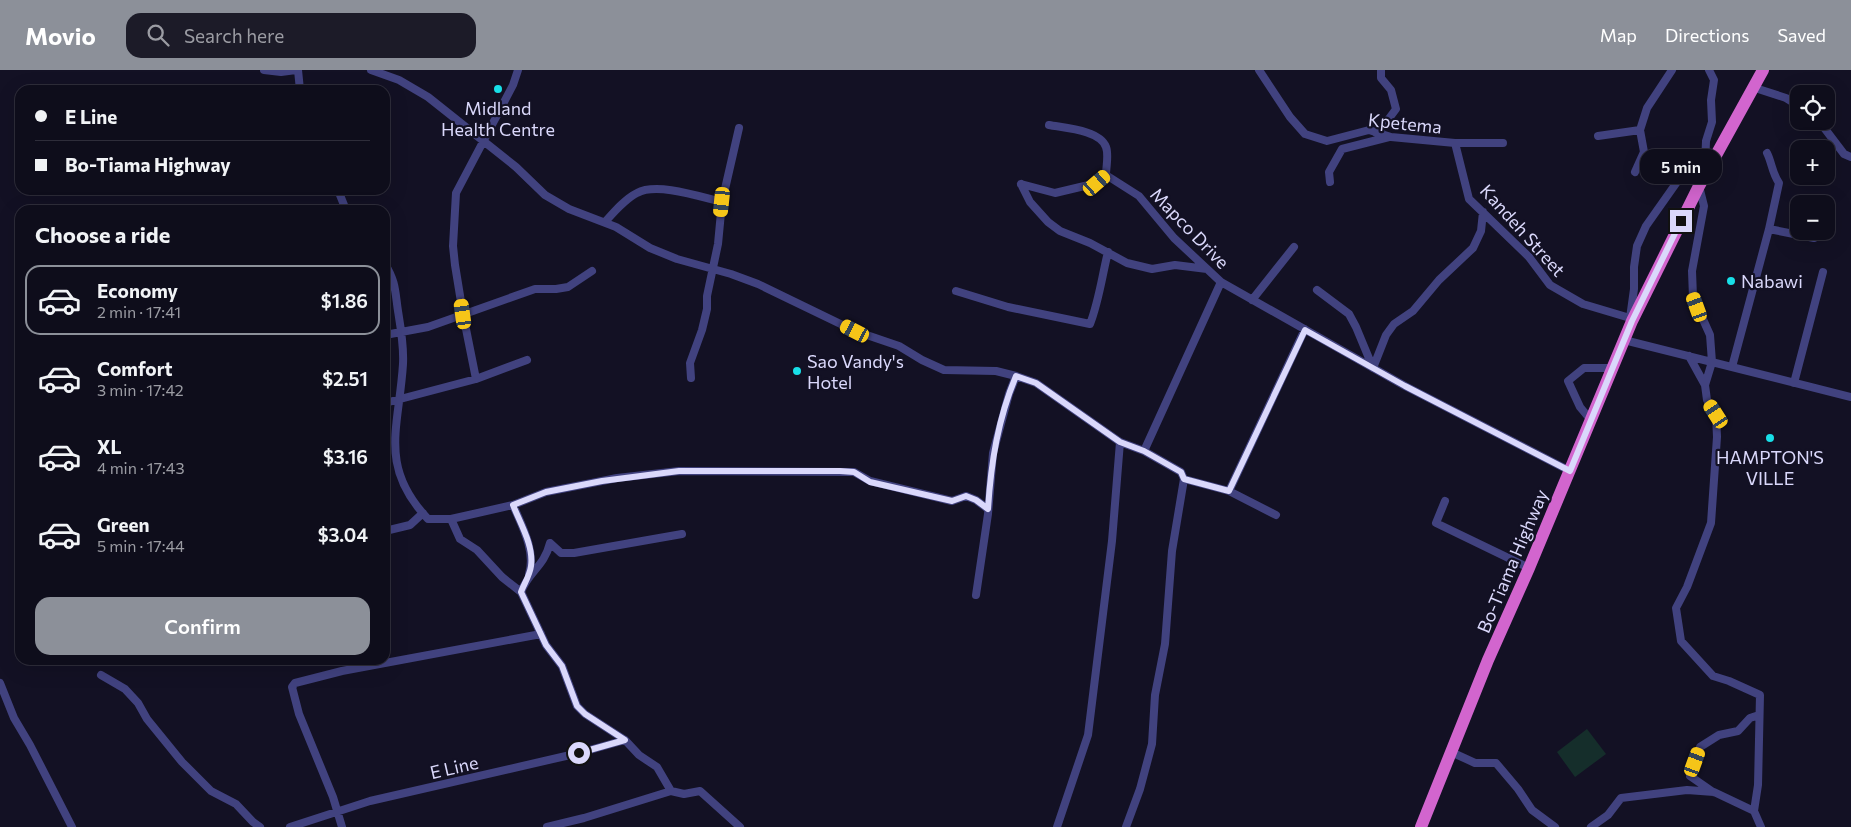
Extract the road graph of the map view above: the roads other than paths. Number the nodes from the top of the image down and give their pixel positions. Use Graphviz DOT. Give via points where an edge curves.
graph roads {
  1 [pos="264,70"];
  2 [pos="297,70"];
  3 [pos="371,70"];
  4 [pos="518,70"];
  5 [pos="1259,70"];
  6 [pos="1381,70"];
  7 [pos="1672,70"];
  8 [pos="1709,70"];
  9 [pos="1763,70"];
  10 [pos="299,85"];
  11 [pos="1752,88"];
  12 [pos="1790,100"];
  13 [pos="1049,124"];
  14 [pos="739,128"];
  15 [pos="1640,130"];
  16 [pos="1825,130"];
  17 [pos="1375,132"];
  18 [pos="1598,136"];
  19 [pos="1391,137"];
  20 [pos="483,141"];
  21 [pos="1503,142"];
  22 [pos="1455,143"];
  23 [pos="1767,152"];
  24 [pos="1851,157"];
  25 [pos="1707,166"];
  26 [pos="1635,172"];
  27 [pos="1106,175"];
  28 [pos="1330,182"];
  29 [pos="1698,186"];
  30 [pos="722,202"];
  31 [pos="1483,212"];
  32 [pos="605,222"];
  33 [pos="1770,229"];
  34 [pos="1790,233"];
  35 [pos="1294,247"];
  36 [pos="1108,252"];
  37 [pos="711,269"];
  38 [pos="1207,269"];
  39 [pos="592,271"];
  40 [pos="390,272"];
  41 [pos="1823,272"];
  42 [pos="1221,282"];
  43 [pos="1317,290"];
  44 [pos="956,291"];
  45 [pos="1252,300"];
  46 [pos="463,314"];
  47 [pos="1631,320"];
  48 [pos="1305,330"];
  49 [pos="401,333"];
  50 [pos="390,334"];
  51 [pos="1624,340"];
  52 [pos="1689,356"];
  53 [pos="528,360"];
  54 [pos="1712,362"];
  55 [pos="1732,367"];
  56 [pos="1373,368"];
  57 [pos="1612,368"];
  58 [pos="1016,376"];
  59 [pos="691,378"];
  60 [pos="476,379"];
  61 [pos="1794,382"];
  62 [pos="1705,385"];
  63 [pos="1851,397"];
  64 [pos="399,400"];
  65 [pos="390,402"];
  66 [pos="1590,419"];
  67 [pos="1120,442"];
  68 [pos="1144,451"];
  69 [pos="1570,471"];
  70 [pos="1184,479"];
  71 [pos="1229,491"];
  72 [pos="1445,501"];
  73 [pos="513,505"];
  74 [pos="988,509"];
  75 [pos="423,514"];
  76 [pos="1276,515"];
  77 [pos="450,519"];
  78 [pos="390,530"];
  79 [pos="682,534"];
  80 [pos="1529,568"];
  81 [pos="528,578"];
  82 [pos="521,592"];
  83 [pos="976,596"];
  84 [pos="541,634"];
  85 [pos="390,663"];
  86 [pos="379,665"];
  87 [pos="101,675"];
  88 [pos="0,682"];
  89 [pos="0,705"];
  90 [pos="9,708"];
  91 [pos="1759,715"];
  92 [pos="625,740"];
  93 [pos="1450,752"];
  94 [pos="671,791"];
  95 [pos="1714,792"];
  96 [pos="337,810"];
  97 [pos="1754,811"];
  98 [pos="245,814"];
  99 [pos="72,827"];
  100 [pos="252,827"];
  101 [pos="260,827"];
  102 [pos="290,827"];
  103 [pos="342,827"];
  104 [pos="547,827"];
  105 [pos="740,827"];
  106 [pos="1057,827"];
  107 [pos="1126,827"];
  108 [pos="1421,827"];
  109 [pos="1555,827"];
  110 [pos="1591,827"];
  111 [pos="1761,827"];
  1 -- 2 [label="street"];
  2 -- 10 [label="street"];
  3 -- 20 [label="street" via="414,87"];
  4 -- 20 [label="street" via="514,85"];
  5 -- 17 [label="street, Kpetema" via="1305,134 1327,140 1369,130"];
  6 -- 17 [label="street" via="1381,78 1391,90 1396,109"];
  7 -- 15 [label="street" via="1646,108"];
  8 -- 25 [label="street" via="1714,80 1712,122 1706,141"];
  9 -- 11 [label="highway, Bo-Tiama Highway"];
  11 -- 12 [label="street"];
  11 -- 25 [label="highway, Bo-Tiama Highway"];
  13 -- 27 [label="street" via="1099,138 1106,148"];
  14 -- 30 [label="street"];
  15 -- 18 [label="street"];
  15 -- 26 [label="street" via="1644,152"];
  16 -- 24 [label="street" via="1844,154"];
  17 -- 19 [label="street, Kpetema"];
  19 -- 22 [label="street, Kpetema"];
  19 -- 28 [label="street" via="1342,149 1329,172"];
  20 -- 32 [label="street" via="545,195 569,209"];
  20 -- 46 [label="street" via="456,193 453,246"];
  21 -- 22 [label="street, Kpetema"];
  22 -- 31 [label="street, Kandeh Street" via="1469,199"];
  23 -- 33 [label="street" via="1772,174 1778,183"];
  25 -- 29 [label="highway, Bo-Tiama Highway"];
  25 -- 47 [label="street" via="1693,169 1677,182 1646,226 1637,246"];
  27 -- 36 [label="street" via="1084,188 1055,193 1021,184 1030,202 1048,222 1060,231"];
  27 -- 38 [label="street, Mapco Drive" via="1139,196 1174,238"];
  29 -- 47 [label="highway, Bo-Tiama Highway"];
  29 -- 54 [label="street" via="1704,206 1692,271 1693,296 1710,335"];
  30 -- 32 [label="street" via="676,191 651,189 638,192"];
  30 -- 37 [label="street" via="718,244"];
  31 -- 47 [label="street, Kandeh Street" via="1529,257 1550,285 1583,304"];
  31 -- 56 [label="street" via="1481,231 1473,248 1439,280 1413,311 1394,324 1386,334"];
  32 -- 37 [label="street" via="650,248"];
  33 -- 34 [label="street"];
  33 -- 55 [label="street"];
  35 -- 45 [label="street"];
  36 -- 38 [label="street" via="1127,263 1152,269 1175,265"];
  36 -- 44 [label="street" via="1090,324 1008,307"];
  37 -- 58 [label="street" via="758,284 944,370 996,371"];
  37 -- 59 [label="street" via="707,309 690,363"];
  38 -- 42 [label="street, Mapco Drive"];
  39 -- 46 [label="street" via="568,287 535,289"];
  40 -- 49 [label="street" via="394,278"];
  41 -- 61 [label="street"];
  42 -- 45 [label="street, Mapco Drive"];
  42 -- 68 [label="street"];
  43 -- 56 [label="street" via="1349,314"];
  45 -- 48 [label="street, Mapco Drive"];
  46 -- 49 [label="street"];
  46 -- 60 [label="street"];
  47 -- 51 [label="highway, Bo-Tiama Highway"];
  48 -- 56 [label="street, Mapco Drive"];
  48 -- 71 [label="street"];
  49 -- 50 [label="street"];
  49 -- 64 [label="street" via="403,357"];
  51 -- 52 [label="street"];
  51 -- 57 [label="highway, Bo-Tiama Highway"];
  52 -- 54 [label="street"];
  52 -- 62 [label="street"];
  53 -- 60 [label="street"];
  54 -- 55 [label="street"];
  54 -- 62 [label="street"];
  55 -- 61 [label="street"];
  56 -- 69 [label="street, Mapco Drive"];
  57 -- 66 [label="highway, Bo-Tiama Highway"];
  57 -- 66 [label="street" via="1584,368 1568,381 1580,407"];
  58 -- 67 [label="street" via="1036,383"];
  58 -- 74 [label="street" via="993,453"];
  60 -- 64 [label="street"];
  61 -- 63 [label="street"];
  62 -- 91 [label="street" via="1707,400 1716,414 1711,523 1676,608 1681,641 1712,676 1760,695"];
  64 -- 65 [label="street"];
  64 -- 75 [label="street" via="395,428 396,460 406,492"];
  66 -- 69 [label="highway, Bo-Tiama Highway"];
  67 -- 68 [label="street"];
  67 -- 106 [label="street" via="1112,542 1088,735"];
  68 -- 70 [label="street" via="1181,472"];
  69 -- 80 [label="highway, Bo-Tiama Highway"];
  70 -- 71 [label="street"];
  70 -- 107 [label="street" via="1172,551 1165,644 1154,695 1152,744"];
  71 -- 76 [label="street"];
  72 -- 80 [label="street" via="1436,523"];
  73 -- 74 [label="street" via="546,492 599,481 679,471 840,471 854,472 870,482 952,501 966,496"];
  73 -- 77 [label="street"];
  73 -- 81 [label="street" via="531,556"];
  74 -- 83 [label="street"];
  75 -- 77 [label="street" via="428,519"];
  75 -- 78 [label="street" via="410,524"];
  77 -- 82 [label="street" via="460,539 477,550"];
  79 -- 81 [label="street" via="574,553 561,553 550,543 545,558"];
  80 -- 93 [label="highway, Bo-Tiama Highway"];
  81 -- 82 [label="street"];
  82 -- 84 [label="street"];
  84 -- 85 [label="street"];
  84 -- 92 [label="street" via="562,666 577,706"];
  86 -- 96 [label="street" via="300,680 292,687 299,714"];
  87 -- 98 [label="street" via="125,689 182,762 211,791 236,804"];
  88 -- 90 [label="street"];
  89 -- 90 [label="street"];
  90 -- 99 [label="street"];
  91 -- 95 [label="street" via="1750,718 1738,731 1719,735 1700,747 1690,776"];
  91 -- 97 [label="street" via="1758,785"];
  92 -- 94 [label="street" via="657,767"];
  92 -- 96 [label="street, E Line"];
  93 -- 108 [label="highway, Bo-Tiama Highway"];
  93 -- 109 [label="street" via="1475,763 1496,763 1532,810"];
  94 -- 104 [label="street"];
  94 -- 105 [label="street" via="684,794 700,791"];
  95 -- 97 [label="street"];
  95 -- 110 [label="street" via="1687,790 1621,798 1608,815"];
  96 -- 102 [label="street, E Line"];
  96 -- 103 [label="street"];
  97 -- 111 [label="street"];
  98 -- 100 [label="street"];
  98 -- 101 [label="street"];
}
